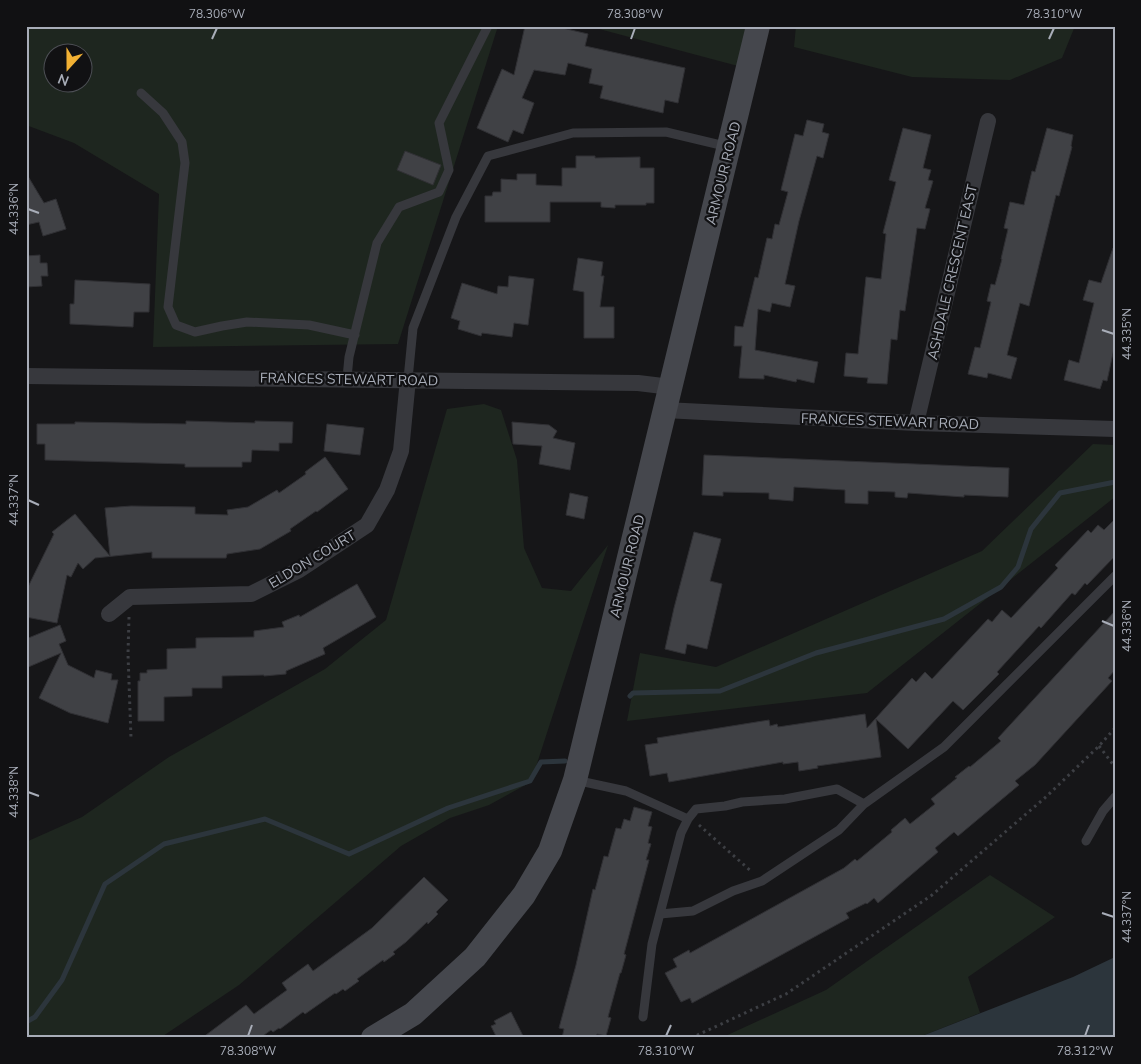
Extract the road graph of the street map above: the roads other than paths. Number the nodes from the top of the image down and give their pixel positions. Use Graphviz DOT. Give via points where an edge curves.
graph roads {
  1 [pos="488,26"];
  2 [pos="758,26"];
  3 [pos="141,93"];
  4 [pos="988,121"];
  5 [pos="729,147"];
  6 [pos="356,335"];
  7 [pos="26,376"];
  8 [pos="348,378"];
  9 [pos="408,379"];
  10 [pos="671,387"];
  11 [pos="665,410"];
  12 [pos="916,423"];
  13 [pos="1115,429"];
  14 [pos="1115,576"];
  15 [pos="109,614"];
  16 [pos="575,780"];
  17 [pos="1115,797"];
  18 [pos="864,804"];
  19 [pos="688,819"];
  20 [pos="1086,841"];
  21 [pos="660,914"];
  22 [pos="643,1017"];
  23 [pos="373,1038"];
  1 -- 6 [label="lane" via="439,123 449,170 439,192 399,207 377,242"];
  2 -- 5 [label="main road, ARMOUR ROAD"];
  3 -- 6 [label="lane" via="163,113 182,142 185,163 168,307 176,325 195,332 247,322 274,323 309,325"];
  4 -- 12 [label="street, ASHDALE CRESCENT EAST"];
  5 -- 9 [label="lane" via="666,132 572,133 488,156 456,217 413,328"];
  5 -- 10 [label="main road, ARMOUR ROAD"];
  6 -- 8 [label="lane" via="349,357"];
  7 -- 8 [label="street, FRANCES STEWART ROAD"];
  8 -- 9 [label="street, FRANCES STEWART ROAD"];
  9 -- 10 [label="street, FRANCES STEWART ROAD" via="638,383"];
  9 -- 15 [label="street, ELDON COURT" via="401,451 387,490 367,525 299,570 250,594 130,597"];
  10 -- 11 [label="main road, ARMOUR ROAD"];
  11 -- 12 [label="street, FRANCES STEWART ROAD"];
  11 -- 16 [label="main road, ARMOUR ROAD"];
  12 -- 13 [label="street, FRANCES STEWART ROAD"];
  14 -- 18 [label="lane" via="944,747"];
  16 -- 19 [label="lane" via="626,792"];
  16 -- 23 [label="main road, ARMOUR ROAD" via="550,851 524,895 475,957 413,1014"];
  17 -- 20 [label="lane"];
  18 -- 19 [label="lane" via="837,789 785,799 696,809"];
  18 -- 21 [label="lane" via="839,830 762,881 733,891 693,912"];
  19 -- 21 [label="lane" via="681,833"];
  21 -- 22 [label="lane" via="652,944"];
}
